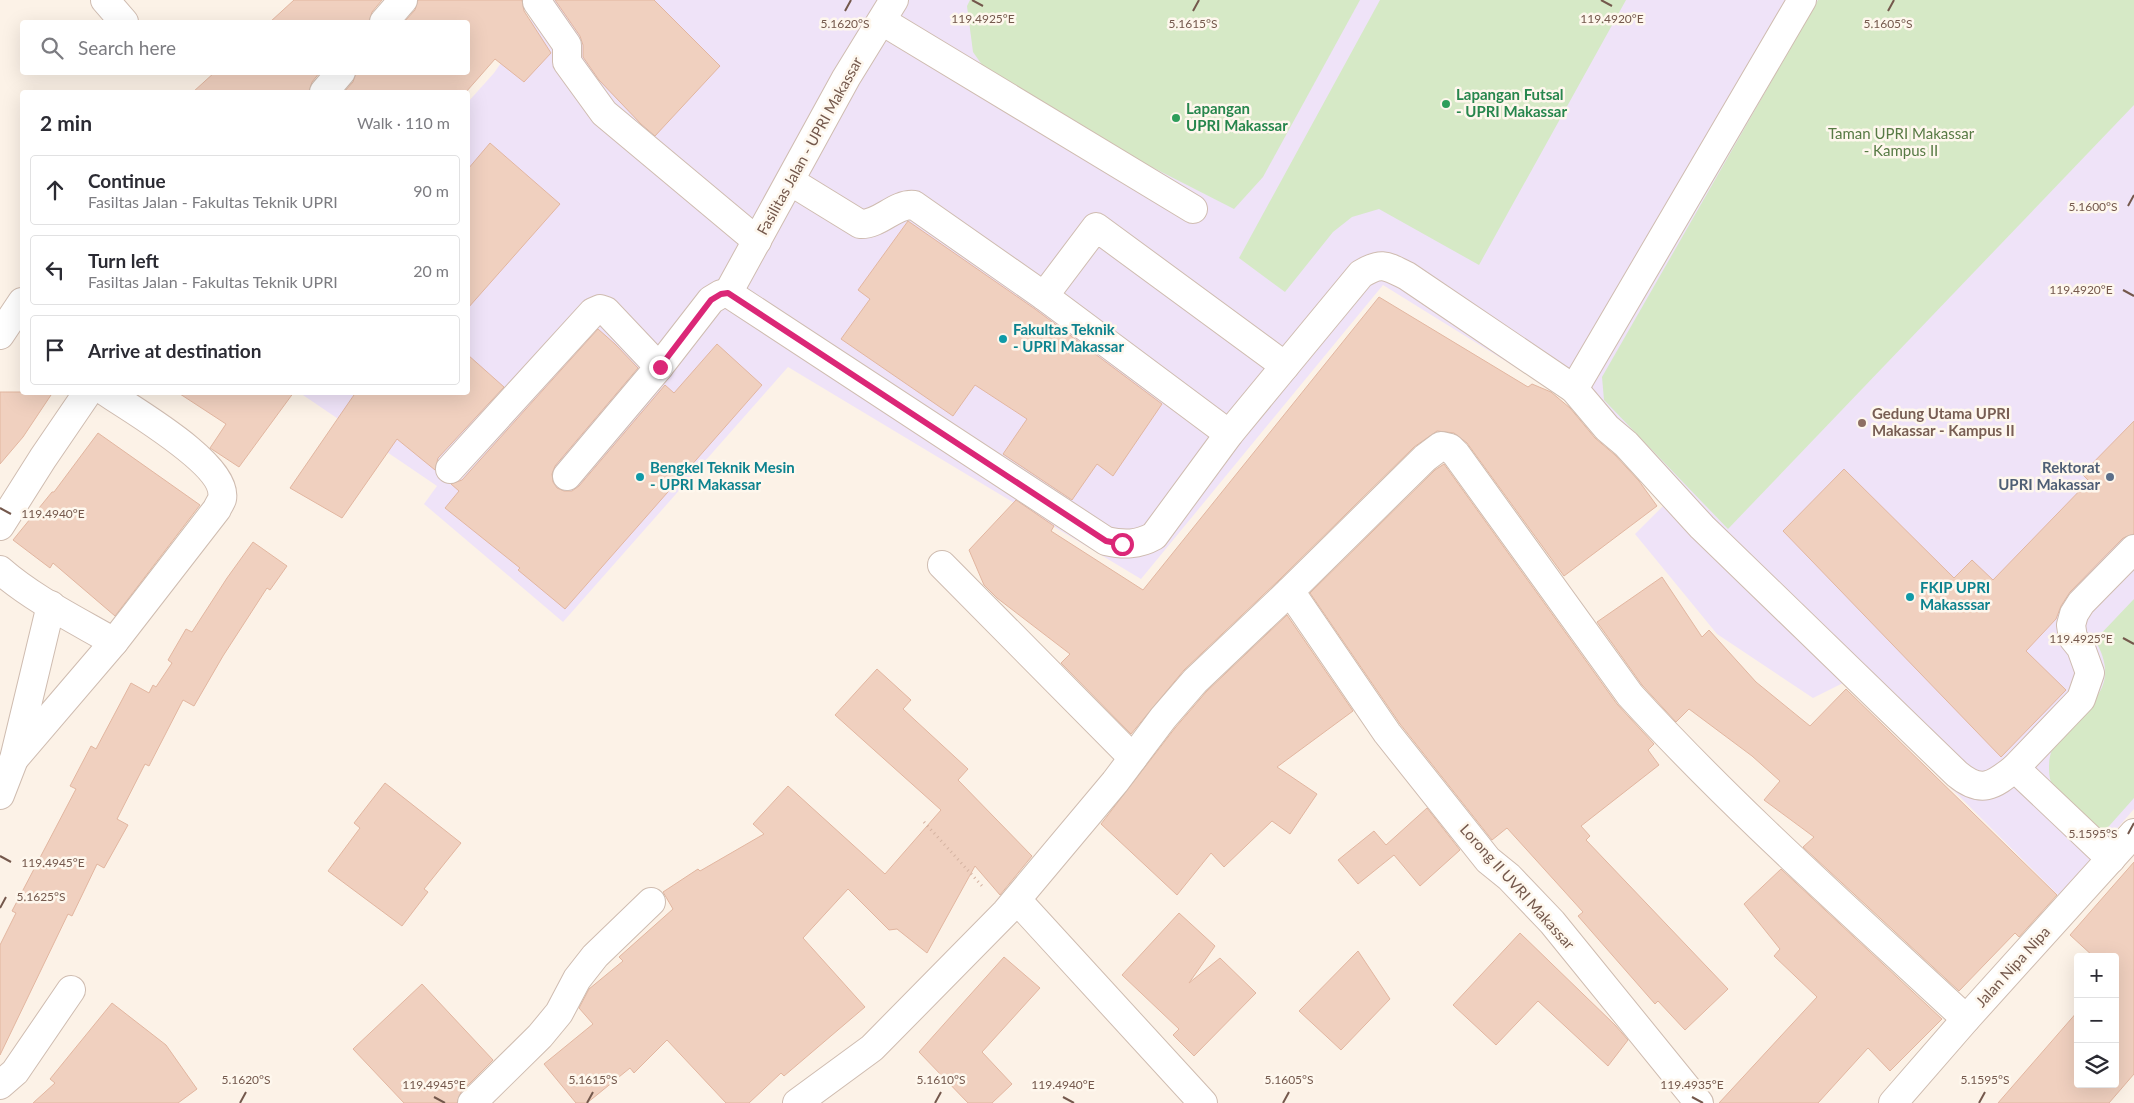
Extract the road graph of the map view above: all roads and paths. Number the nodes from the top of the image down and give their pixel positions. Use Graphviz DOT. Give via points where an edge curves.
graph roads {
  1 [pos="105,0"];
  2 [pos="403,0"];
  3 [pos="1802,0"];
  4 [pos="538,2"];
  5 [pos="888,11"];
  6 [pos="122,20"];
  7 [pos="386,20"];
  8 [pos="338,75"];
  9 [pos="326,90"];
  10 [pos="790,181"];
  11 [pos="1193,209"];
  12 [pos="757,241"];
  13 [pos="728,293"];
  14 [pos="1044,296"];
  15 [pos="20,305"];
  16 [pos="0,335"];
  17 [pos="1286,366"];
  18 [pos="660,367"];
  19 [pos="1574,389"];
  20 [pos="86,395"];
  21 [pos="110,395"];
  22 [pos="1229,434"];
  23 [pos="450,469"];
  24 [pos="567,476"];
  25 [pos="0,526"];
  26 [pos="2134,549"];
  27 [pos="942,566"];
  28 [pos="0,570"];
  29 [pos="1290,591"];
  30 [pos="51,605"];
  31 [pos="114,642"];
  32 [pos="1134,758"];
  33 [pos="14,759"];
  34 [pos="2015,768"];
  35 [pos="0,795"];
  36 [pos="924,822"];
  37 [pos="2134,834"];
  38 [pos="2111,859"];
  39 [pos="651,902"];
  40 [pos="1012,906"];
  41 [pos="71,990"];
  42 [pos="1966,1019"];
  43 [pos="0,1086"];
  44 [pos="1900,1101"];
  45 [pos="472,1103"];
  46 [pos="797,1103"];
  47 [pos="1203,1103"];
  48 [pos="1699,1103"];
  1 -- 6 [label="street"];
  2 -- 7 [label="street"];
  3 -- 19 [label="street"];
  4 -- 12 [label="street" via="567,45 567,62 604,114"];
  5 -- 10 [label="street, Fasilitas Jalan - UPRI Makassar" via="846,78"];
  5 -- 11 [label="street"];
  8 -- 9 [label="street"];
  10 -- 12 [label="street, Fasilitas Jalan - UPRI Makassar"];
  10 -- 14 [label="street" via="860,224 868,225 903,206 914,206"];
  12 -- 13 [label="street, Fasilitas Jalan - UPRI Makassar"];
  13 -- 18 [label="street" via="711,300"];
  13 -- 22 [label="street" via="1106,541 1131,544 1154,536"];
  14 -- 17 [label="street" via="1096,227"];
  14 -- 22 [label="street"];
  15 -- 16 [label="street"];
  17 -- 19 [label="street" via="1361,274 1374,266 1389,267"];
  17 -- 22 [label="street"];
  18 -- 23 [label="street" via="606,311 593,312"];
  18 -- 24 [label="street"];
  19 -- 34 [label="street" via="1702,527 1956,774 1968,783 1983,787 1998,783"];
  20 -- 25 [label="street"];
  21 -- 31 [label="street" via="197,454 216,476 222,499"];
  26 -- 34 [label="street" via="2074,614 2071,625 2073,638 2081,648 2090,673 2081,699"];
  27 -- 32 [label="street"];
  28 -- 30 [label="street"];
  29 -- 32 [label="street" via="1195,681"];
  29 -- 42 [label="street" via="1424,458 1440,446 1450,448 1636,702 1727,796"];
  29 -- 48 [label="street, Lorong II UVRI Makassar" via="1387,733 1488,860 1552,922"];
  30 -- 31 [label="street"];
  30 -- 33 [label="street"];
  31 -- 33 [label="street"];
  32 -- 40 [label="street"];
  33 -- 35 [label="street"];
  34 -- 38 [label="street"];
  36 -- 40 [label="path"];
  37 -- 38 [label="street, Jalan Nipa Nipa"];
  38 -- 42 [label="street, Jalan Nipa Nipa"];
  39 -- 45 [label="street" via="595,956 577,979 559,1013 540,1036"];
  40 -- 46 [label="street" via="872,1048"];
  40 -- 47 [label="street"];
  41 -- 43 [label="street" via="15,1072"];
  42 -- 44 [label="street, Jalan Nipa Nipa"];
}
